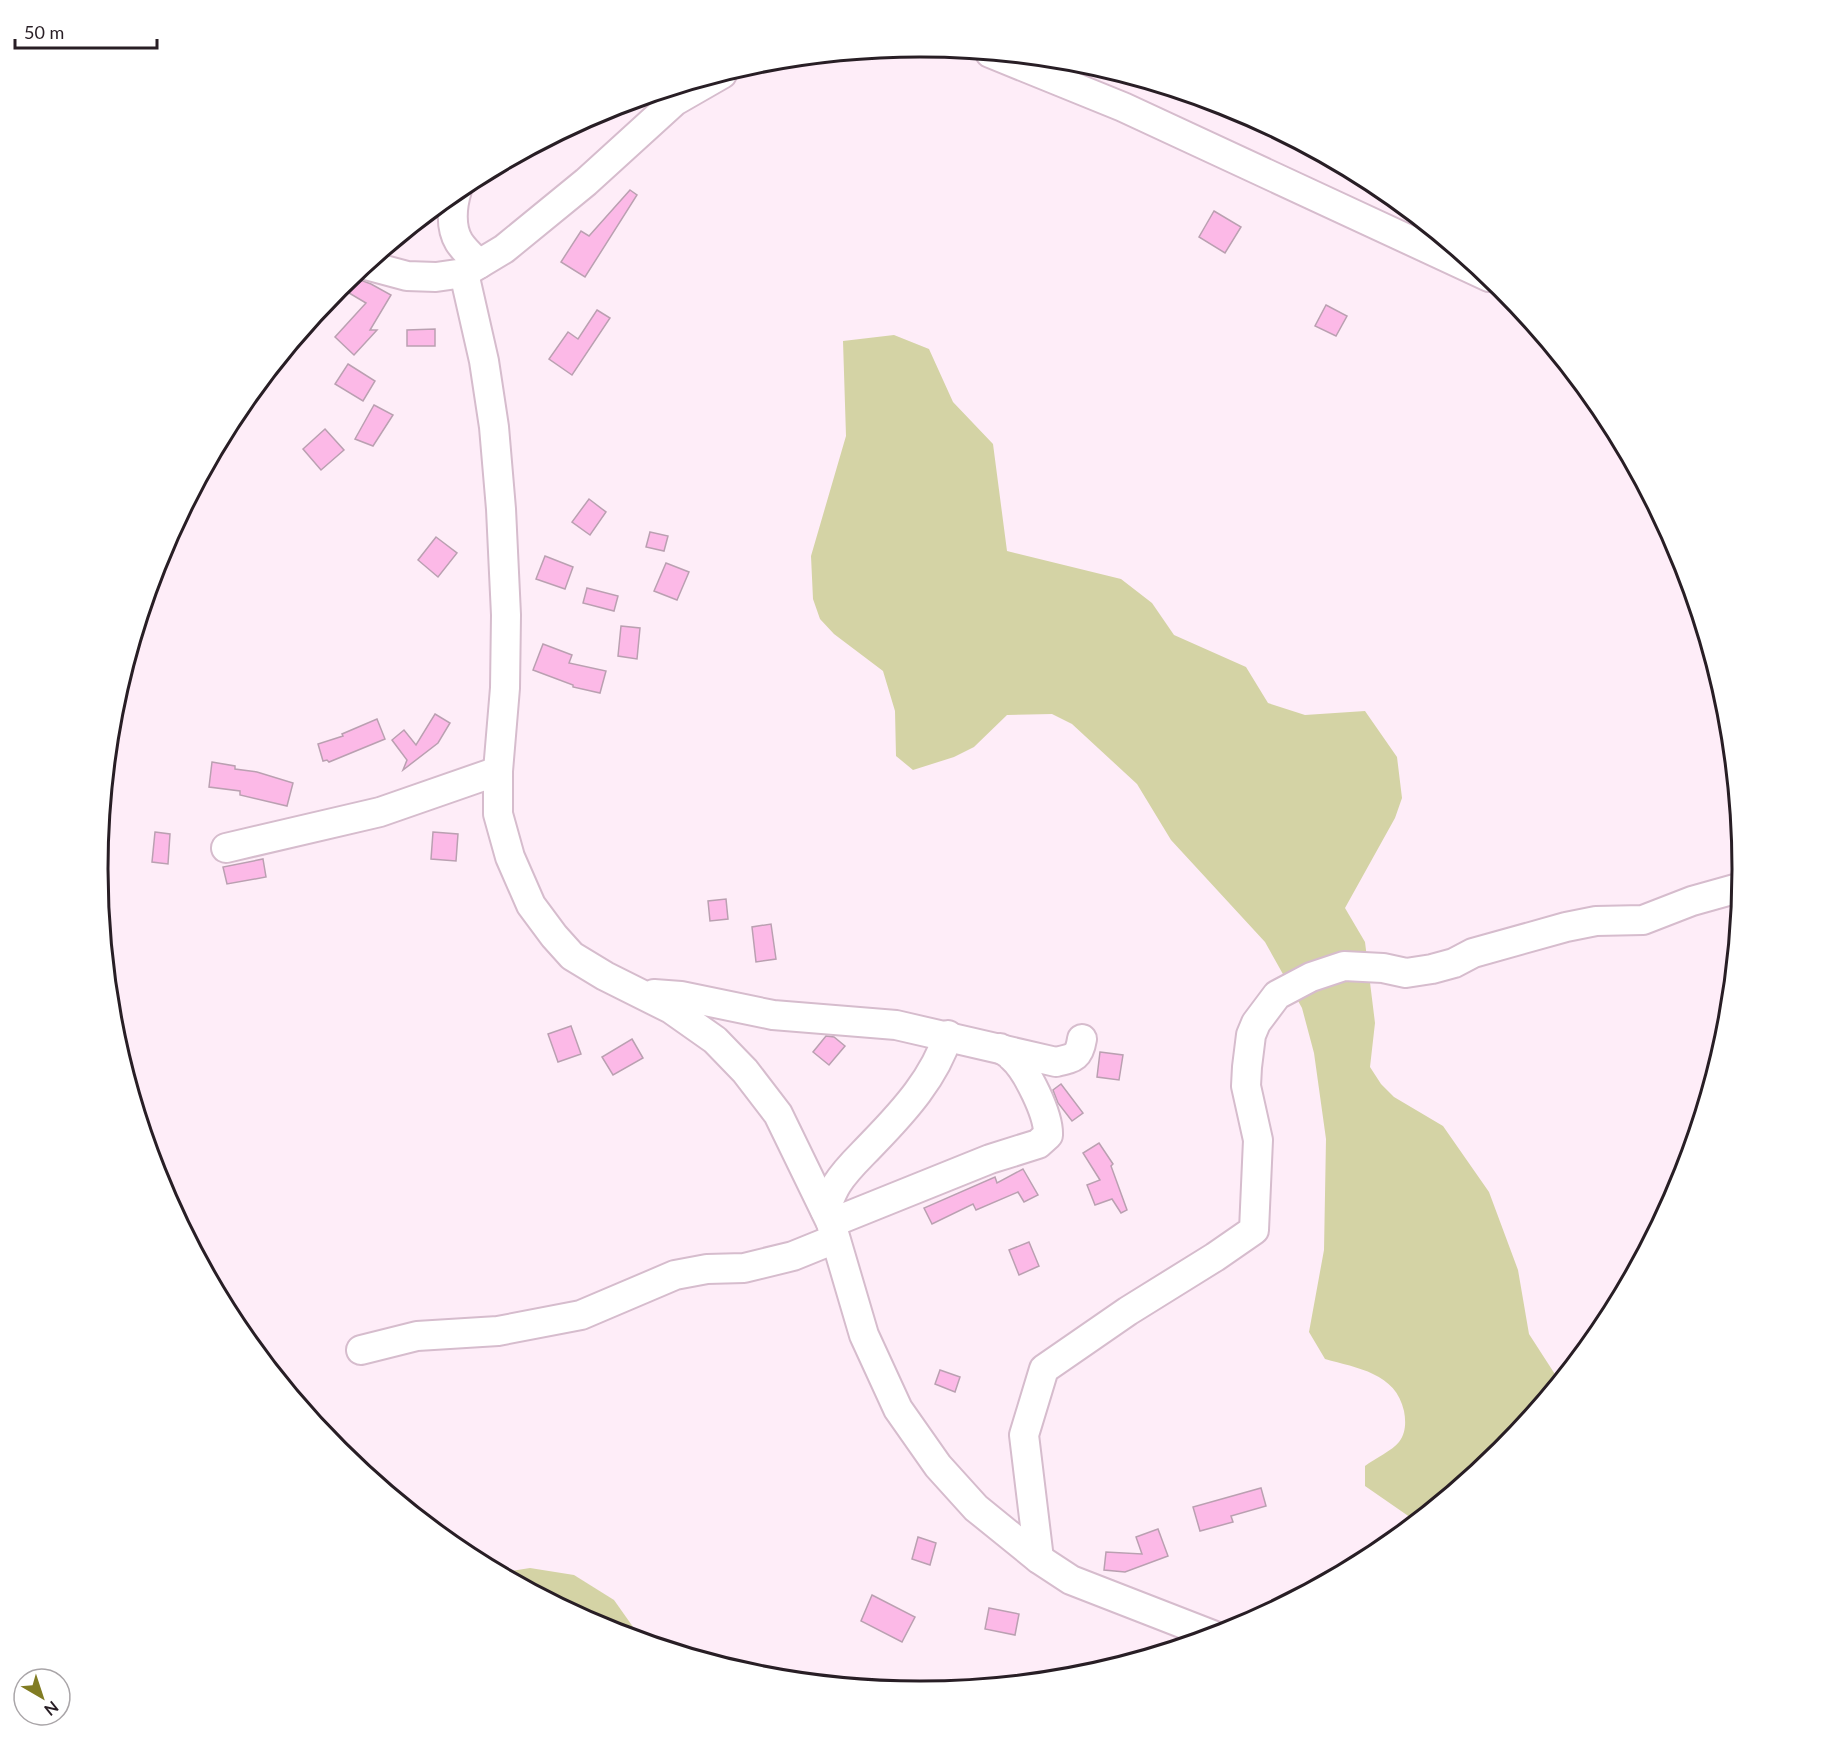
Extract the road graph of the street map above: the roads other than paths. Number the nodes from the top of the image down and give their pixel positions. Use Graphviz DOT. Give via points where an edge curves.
graph roads {
  1 [pos="1015,63"];
  2 [pos="695,89"];
  3 [pos="453,206"];
  4 [pos="1462,264"];
  5 [pos="376,268"];
  6 [pos="472,268"];
  7 [pos="498,771"];
  8 [pos="226,848"];
  9 [pos="1732,890"];
  10 [pos="643,993"];
  11 [pos="948,1035"];
  12 [pos="1082,1039"];
  13 [pos="1000,1048"];
  14 [pos="830,1224"];
  15 [pos="362,1350"];
  16 [pos="1039,1558"];
  17 [pos="1202,1631"];
  1 -- 4 [label="street" via="1123,106"];
  2 -- 6 [label="street" via="675,101 586,183 504,249"];
  3 -- 6 [label="street" via="453,225"];
  5 -- 6 [label="street" via="407,276 436,277"];
  6 -- 7 [label="street" via="501,509 506,615"];
  7 -- 8 [label="street" via="380,812"];
  7 -- 10 [label="street" via="498,814 510,857 531,905 572,956"];
  9 -- 16 [label="street" via="1643,920 1596,921 1566,927 1473,953 1432,969 1406,973 1344,966 1311,977 1277,995 1251,1035 1247,1067 1246,1086 1258,1140 1254,1230 1044,1369 1024,1435"];
  10 -- 11 [label="street" via="681,996 773,1015 896,1025"];
  10 -- 14 [label="street" via="715,1040 745,1071 778,1114"];
  11 -- 13 [label="street"];
  11 -- 14 [label="street" via="938,1062 920,1089 836,1186"];
  12 -- 13 [label="street" via="1080,1051 1072,1059 1056,1062"];
  13 -- 14 [label="street" via="1013,1057 1035,1092 1048,1123 1048,1135 1038,1144 990,1159"];
  14 -- 15 [label="street" via="793,1256 744,1268 675,1275 581,1315 498,1331 417,1336"];
  14 -- 16 [label="street" via="864,1335 898,1409 938,1466 976,1508"];
  16 -- 17 [label="street" via="1071,1580"];
}
